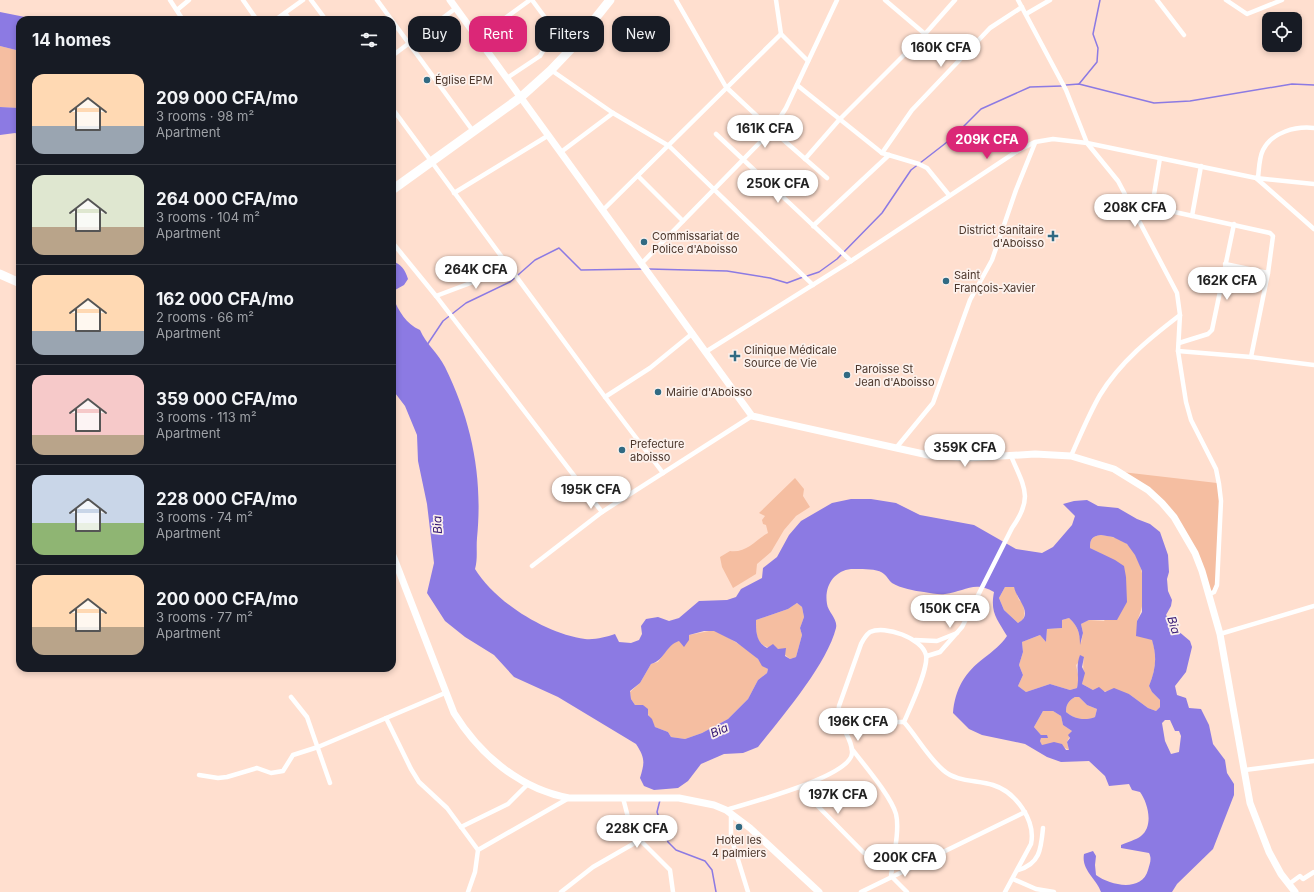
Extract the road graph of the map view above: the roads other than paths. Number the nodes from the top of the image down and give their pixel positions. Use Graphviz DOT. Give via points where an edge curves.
graph roads {
  1 [pos="166,0"];
  2 [pos="190,0"];
  3 [pos="243,0"];
  4 [pos="303,0"];
  5 [pos="310,0"];
  6 [pos="377,0"];
  7 [pos="450,0"];
  8 [pos="531,0"];
  9 [pos="610,0"];
  10 [pos="676,0"];
  11 [pos="776,0"];
  12 [pos="838,0"];
  13 [pos="885,0"];
  14 [pos="954,0"];
  15 [pos="1018,0"];
  16 [pos="1050,0"];
  17 [pos="1157,0"];
  18 [pos="1226,0"];
  19 [pos="1282,0"];
  20 [pos="171,1"];
  21 [pos="1022,7"];
  22 [pos="456,8"];
  23 [pos="177,10"];
  24 [pos="285,13"];
  25 [pos="1026,14"];
  26 [pos="181,16"];
  27 [pos="254,16"];
  28 [pos="281,16"];
  29 [pos="287,16"];
  30 [pos="323,16"];
  31 [pos="389,16"];
  32 [pos="445,16"];
  33 [pos="509,16"];
  34 [pos="396,25"];
  35 [pos="469,26"];
  36 [pos="781,34"];
  37 [pos="925,34"];
  38 [pos="1184,35"];
  39 [pos="408,40"];
  40 [pos="408,44"];
  41 [pos="416,52"];
  42 [pos="488,52"];
  43 [pos="396,53"];
  44 [pos="808,61"];
  45 [pos="551,70"];
  46 [pos="507,78"];
  47 [pos="797,85"];
  48 [pos="726,87"];
  49 [pos="521,97"];
  50 [pos="396,113"];
  51 [pos="613,113"];
  52 [pos="839,120"];
  53 [pos="1314,128"];
  54 [pos="772,130"];
  55 [pos="473,131"];
  56 [pos="716,134"];
  57 [pos="549,135"];
  58 [pos="1035,142"];
  59 [pos="1087,143"];
  60 [pos="669,146"];
  61 [pos="561,152"];
  62 [pos="882,153"];
  63 [pos="889,155"];
  64 [pos="1160,158"];
  65 [pos="805,159"];
  66 [pos="743,160"];
  67 [pos="431,161"];
  68 [pos="1201,166"];
  69 [pos="638,176"];
  70 [pos="827,178"];
  71 [pos="1257,178"];
  72 [pos="1314,184"];
  73 [pos="396,187"];
  74 [pos="714,190"];
  75 [pos="454,193"];
  76 [pos="949,196"];
  77 [pos="1130,201"];
  78 [pos="1152,207"];
  79 [pos="603,210"];
  80 [pos="1192,216"];
  81 [pos="683,221"];
  82 [pos="1234,224"];
  83 [pos="813,226"];
  84 [pos="1314,229"];
  85 [pos="396,247"];
  86 [pos="851,261"];
  87 [pos="642,263"];
  88 [pos="1225,264"];
  89 [pos="510,268"];
  90 [pos="1268,273"];
  91 [pos="0,274"];
  92 [pos="16,281"];
  93 [pos="813,285"];
  94 [pos="436,296"];
  95 [pos="1180,315"];
  96 [pos="693,333"];
  97 [pos="1179,343"];
  98 [pos="707,351"];
  99 [pos="1178,352"];
  100 [pos="1251,357"];
  101 [pos="1314,359"];
  102 [pos="1313,365"];
  103 [pos="605,396"];
  104 [pos="752,416"];
  105 [pos="896,448"];
  106 [pos="1011,456"];
  107 [pos="1071,456"];
  108 [pos="663,473"];
  109 [pos="602,512"];
  110 [pos="396,564"];
  111 [pos="532,566"];
  112 [pos="1210,594"];
  113 [pos="1314,606"];
  114 [pos="957,633"];
  115 [pos="1220,634"];
  116 [pos="914,640"];
  117 [pos="927,656"];
  118 [pos="445,694"];
  119 [pos="291,697"];
  120 [pos="386,718"];
  121 [pos="904,722"];
  122 [pos="841,725"];
  123 [pos="318,747"];
  124 [pos="851,748"];
  125 [pos="1314,761"];
  126 [pos="1245,770"];
  127 [pos="199,775"];
  128 [pos="330,783"];
  129 [pos="528,784"];
  130 [pos="800,788"];
  131 [pos="569,798"];
  132 [pos="623,798"];
  133 [pos="729,812"];
  134 [pos="1025,812"];
  135 [pos="461,827"];
  136 [pos="1043,828"];
  137 [pos="640,840"];
  138 [pos="478,850"];
  139 [pos="864,853"];
  140 [pos="1018,870"];
  141 [pos="1314,872"];
  142 [pos="891,876"];
  143 [pos="1013,879"];
  144 [pos="1289,884"];
  145 [pos="468,892"];
  146 [pos="561,892"];
  147 [pos="673,892"];
  148 [pos="748,892"];
  149 [pos="819,892"];
  150 [pos="861,892"];
  151 [pos="907,892"];
  152 [pos="1005,892"];
  153 [pos="1054,892"];
  154 [pos="1295,892"];
  1 -- 20 [label="street"];
  2 -- 23 [label="street"];
  3 -- 27 [label="street"];
  4 -- 24 [label="street"];
  5 -- 30 [label="street"];
  6 -- 31 [label="street"];
  7 -- 22 [label="main road"];
  8 -- 33 [label="street"];
  8 -- 46 [label="street" via="555,31 540,56"];
  9 -- 45 [label="highway"];
  10 -- 48 [label="street"];
  11 -- 36 [label="street"];
  12 -- 44 [label="street"];
  13 -- 37 [label="street"];
  14 -- 37 [label="street"];
  15 -- 21 [label="street"];
  16 -- 25 [label="street"];
  17 -- 38 [label="street"];
  18 -- 19 [label="street" via="1247,14"];
  20 -- 23 [label="street"];
  21 -- 25 [label="street"];
  21 -- 62 [label="street" via="990,28 912,110"];
  22 -- 32 [label="street"];
  22 -- 35 [label="main road"];
  23 -- 26 [label="street"];
  24 -- 28 [label="street"];
  24 -- 29 [label="street"];
  25 -- 59 [label="street" via="1066,90"];
  34 -- 39 [label="street"];
  36 -- 44 [label="street"];
  36 -- 48 [label="street"];
  37 -- 52 [label="street"];
  40 -- 43 [label="street"];
  41 -- 55 [label="street"];
  42 -- 46 [label="main road"];
  44 -- 47 [label="street"];
  45 -- 49 [label="highway"];
  45 -- 51 [label="street"];
  46 -- 49 [label="main road"];
  47 -- 52 [label="street"];
  47 -- 54 [label="street"];
  48 -- 54 [label="street"];
  48 -- 60 [label="street"];
  49 -- 55 [label="highway"];
  49 -- 57 [label="main road"];
  50 -- 67 [label="street"];
  51 -- 60 [label="street"];
  51 -- 61 [label="street"];
  52 -- 62 [label="street"];
  52 -- 65 [label="street"];
  53 -- 71 [label="street" via="1286,131 1267,144 1261,156"];
  54 -- 65 [label="street"];
  54 -- 66 [label="street"];
  55 -- 67 [label="highway"];
  56 -- 66 [label="street"];
  57 -- 61 [label="main road"];
  57 -- 75 [label="street"];
  58 -- 59 [label="street" via="1053,139"];
  58 -- 76 [label="street"];
  58 -- 105 [label="street" via="992,260 970,300 933,403"];
  59 -- 64 [label="street"];
  59 -- 77 [label="street" via="1112,171"];
  60 -- 69 [label="street"];
  60 -- 74 [label="street"];
  61 -- 79 [label="main road"];
  62 -- 63 [label="street"];
  63 -- 76 [label="street" via="927,168"];
  63 -- 83 [label="street"];
  64 -- 68 [label="street"];
  64 -- 78 [label="street"];
  65 -- 70 [label="street"];
  66 -- 74 [label="street"];
  66 -- 83 [label="street"];
  67 -- 73 [label="highway"];
  67 -- 75 [label="street"];
  68 -- 71 [label="street"];
  68 -- 80 [label="street"];
  69 -- 79 [label="street"];
  69 -- 81 [label="street"];
  71 -- 72 [label="street"];
  71 -- 84 [label="street"];
  74 -- 81 [label="street"];
  74 -- 93 [label="street"];
  75 -- 89 [label="street"];
  76 -- 86 [label="street"];
  77 -- 78 [label="street"];
  77 -- 95 [label="street" via="1174,286 1180,303"];
  78 -- 80 [label="street"];
  79 -- 87 [label="main road"];
  80 -- 82 [label="street"];
  81 -- 87 [label="street"];
  82 -- 88 [label="street"];
  82 -- 90 [label="street" via="1273,236"];
  83 -- 86 [label="street"];
  85 -- 94 [label="street"];
  86 -- 93 [label="street"];
  87 -- 96 [label="main road"];
  88 -- 90 [label="street"];
  88 -- 97 [label="street" via="1212,330 1208,334"];
  89 -- 94 [label="street"];
  89 -- 103 [label="street"];
  90 -- 100 [label="street"];
  91 -- 92 [label="highway"];
  93 -- 98 [label="street"];
  94 -- 109 [label="street"];
  95 -- 97 [label="street"];
  95 -- 107 [label="street" via="1147,340 1121,366 1100,395"];
  96 -- 98 [label="main road"];
  96 -- 103 [label="street" via="650,368"];
  97 -- 99 [label="street"];
  98 -- 104 [label="main road"];
  99 -- 100 [label="street"];
  99 -- 112 [label="street" via="1191,420 1216,469 1219,484 1221,500 1217,585"];
  100 -- 102 [label="street"];
  101 -- 102 [label="street"];
  103 -- 108 [label="street"];
  104 -- 105 [label="main road"];
  104 -- 108 [label="street"];
  105 -- 106 [label="main road" via="949,458"];
  106 -- 107 [label="main road"];
  106 -- 114 [label="street" via="1025,491 1022,514 1012,528"];
  107 -- 112 [label="main road" via="1114,469 1142,486 1162,503 1185,533 1196,553"];
  108 -- 109 [label="street"];
  109 -- 111 [label="street"];
  110 -- 118 [label="main road"];
  112 -- 115 [label="main road"];
  113 -- 115 [label="street"];
  114 -- 116 [label="street" via="937,641"];
  114 -- 117 [label="street" via="940,652"];
  115 -- 126 [label="main road"];
  116 -- 117 [label="street"];
  116 -- 122 [label="street" via="883,630 871,632 866,636 839,706"];
  117 -- 121 [label="street" via="919,687"];
  118 -- 120 [label="street"];
  118 -- 129 [label="main road" via="461,725 479,748"];
  119 -- 123 [label="street" via="306,717"];
  120 -- 123 [label="street"];
  120 -- 135 [label="street" via="419,782 447,808"];
  121 -- 122 [label="street" via="893,720"];
  121 -- 134 [label="street" via="943,770 958,778 1000,788"];
  122 -- 124 [label="street"];
  123 -- 127 [label="street" via="293,755 280,771 271,773 260,768 227,777"];
  123 -- 128 [label="street"];
  124 -- 130 [label="street" via="850,760"];
  124 -- 142 [label="street" via="891,803 896,814"];
  125 -- 126 [label="street"];
  126 -- 144 [label="main road" via="1250,804 1258,826 1269,852"];
  129 -- 131 [label="main road" via="554,795"];
  129 -- 135 [label="street" via="508,804"];
  130 -- 133 [label="street"];
  130 -- 139 [label="street"];
  131 -- 132 [label="main road"];
  131 -- 138 [label="street"];
  132 -- 133 [label="main road" via="697,800"];
  132 -- 137 [label="street" via="630,825"];
  133 -- 148 [label="street" via="731,837"];
  133 -- 149 [label="main road"];
  134 -- 140 [label="street" via="1033,835"];
  134 -- 142 [label="street"];
  135 -- 138 [label="street"];
  136 -- 140 [label="street" via="1041,847 1035,860 1029,867"];
  137 -- 146 [label="street" via="593,867"];
  137 -- 147 [label="street" via="670,870"];
  138 -- 145 [label="street" via="475,872"];
  140 -- 143 [label="street"];
  141 -- 144 [label="street" via="1303,880 1300,876"];
  142 -- 150 [label="street"];
  142 -- 151 [label="street"];
  143 -- 152 [label="street"];
  143 -- 153 [label="street" via="1036,889"];
  144 -- 154 [label="main road"];
}
